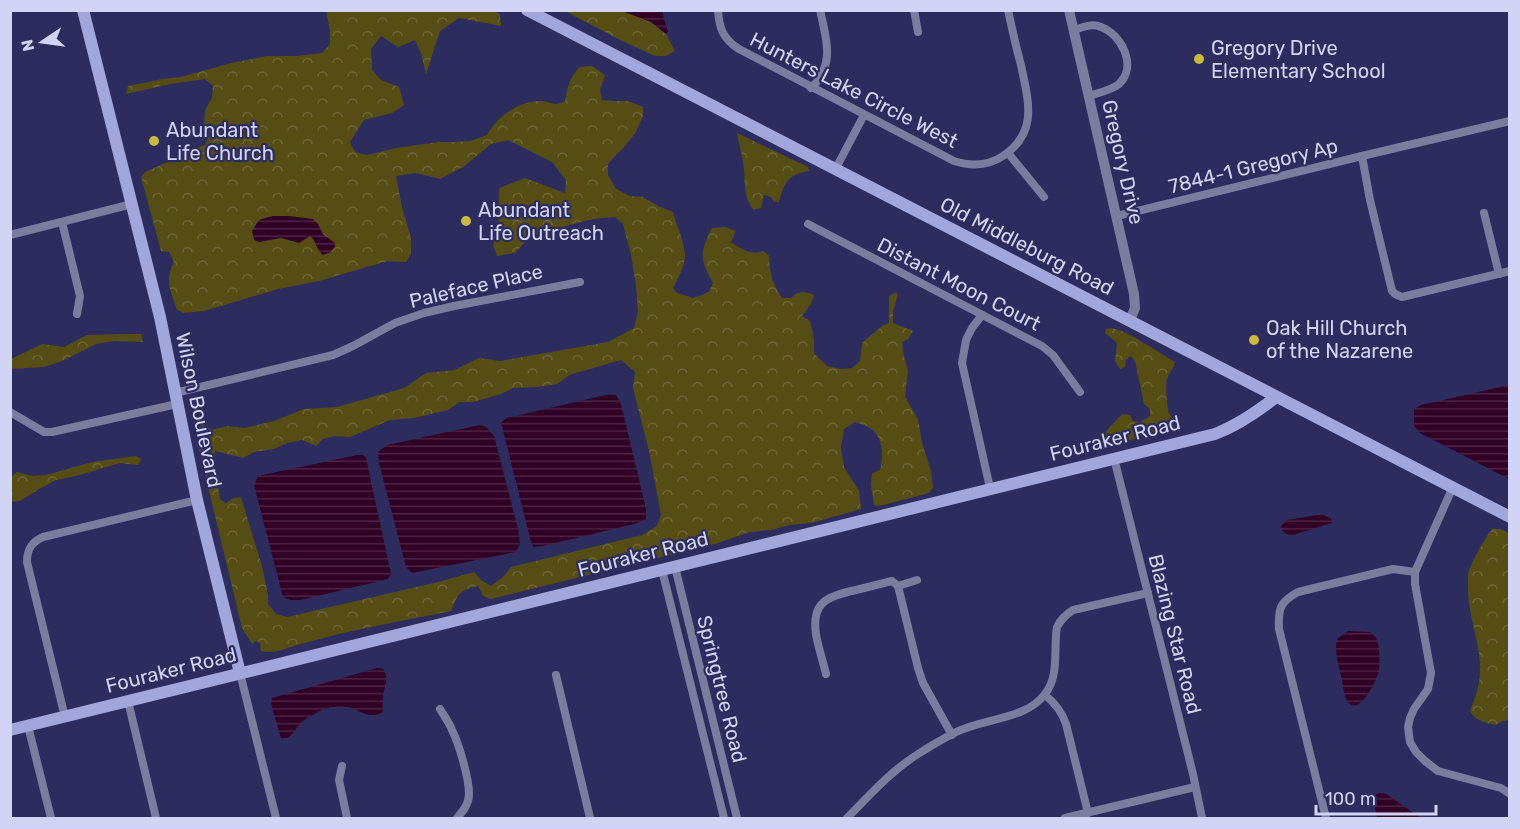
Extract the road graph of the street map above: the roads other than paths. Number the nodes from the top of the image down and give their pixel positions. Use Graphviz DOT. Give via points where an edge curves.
graph roads {
  1 [pos="83,10"];
  2 [pos="527,10"];
  3 [pos="718,10"];
  4 [pos="820,10"];
  5 [pos="914,10"];
  6 [pos="1008,10"];
  7 [pos="1069,10"];
  8 [pos="1074,30"];
  9 [pos="918,32"];
  10 [pos="811,88"];
  11 [pos="1089,96"];
  12 [pos="864,115"];
  13 [pos="1509,121"];
  14 [pos="1008,153"];
  15 [pos="1362,156"];
  16 [pos="835,170"];
  17 [pos="1044,198"];
  18 [pos="132,204"];
  19 [pos="1484,213"];
  20 [pos="1117,216"];
  21 [pos="62,222"];
  22 [pos="808,224"];
  23 [pos="10,235"];
  24 [pos="1509,271"];
  25 [pos="1499,274"];
  26 [pos="580,282"];
  27 [pos="77,314"];
  28 [pos="982,315"];
  29 [pos="1130,320"];
  30 [pos="1080,392"];
  31 [pos="1276,397"];
  32 [pos="176,398"];
  33 [pos="10,412"];
  34 [pos="1114,458"];
  35 [pos="990,488"];
  36 [pos="1452,489"];
  37 [pos="198,500"];
  38 [pos="1509,517"];
  39 [pos="675,567"];
  40 [pos="662,570"];
  41 [pos="1415,572"];
  42 [pos="917,580"];
  43 [pos="898,586"];
  44 [pos="1148,593"];
  45 [pos="240,673"];
  46 [pos="826,674"];
  47 [pos="556,675"];
  48 [pos="1045,695"];
  49 [pos="128,701"];
  50 [pos="440,709"];
  51 [pos="65,717"];
  52 [pos="28,726"];
  53 [pos="10,730"];
  54 [pos="952,735"];
  55 [pos="342,766"];
  56 [pos="1195,787"];
  57 [pos="1509,794"];
  58 [pos="1088,813"];
  59 [pos="51,819"];
  60 [pos="156,819"];
  61 [pos="276,819"];
  62 [pos="347,819"];
  63 [pos="457,819"];
  64 [pos="591,819"];
  65 [pos="724,819"];
  66 [pos="737,819"];
  67 [pos="847,819"];
  68 [pos="1065,819"];
  69 [pos="1202,819"];
  70 [pos="1326,819"];
  1 -- 18 [label="main road, Wilson Boulevard"];
  2 -- 16 [label="main road, Old Middleburg Road"];
  3 -- 10 [label="street, Hunters Lake Circle West" via="728,41"];
  4 -- 10 [label="street" via="827,56 823,71"];
  5 -- 9 [label="street"];
  6 -- 14 [label="street" via="1029,108 1024,134"];
  7 -- 8 [label="street, Gregory Drive"];
  8 -- 11 [label="street, Gregory Drive"];
  8 -- 11 [label="street" via="1091,25 1102,27 1123,45 1128,62 1118,85"];
  10 -- 12 [label="street, Hunters Lake Circle West"];
  11 -- 20 [label="street, Gregory Drive"];
  12 -- 14 [label="street, Hunters Lake Circle West" via="962,163 986,163"];
  12 -- 16 [label="street"];
  13 -- 15 [label="street, 7844-1 Gregory Ap"];
  14 -- 17 [label="street"];
  15 -- 20 [label="street, 7844-1 Gregory Ap"];
  15 -- 25 [label="street, 7844-1 Gregory Ap" via="1395,294 1402,297"];
  16 -- 29 [label="main road, Old Middleburg Road"];
  18 -- 21 [label="street"];
  18 -- 32 [label="main road, Wilson Boulevard"];
  19 -- 25 [label="street"];
  20 -- 29 [label="street, Gregory Drive" via="1134,294 1135,308"];
  21 -- 23 [label="street"];
  21 -- 27 [label="street" via="80,296"];
  22 -- 28 [label="street, Distant Moon Court"];
  24 -- 25 [label="street, 7844-1 Gregory Ap"];
  26 -- 32 [label="street, Paleface Place" via="424,313 395,323 333,355"];
  28 -- 30 [label="street, Distant Moon Court" via="1047,349"];
  28 -- 35 [label="street" via="966,340 962,363"];
  29 -- 31 [label="main road, Old Middleburg Road"];
  31 -- 34 [label="main road, Fouraker Road" via="1254,414 1215,434"];
  31 -- 36 [label="main road, Old Middleburg Road"];
  32 -- 33 [label="street, Paleface Place" via="52,432 44,432"];
  32 -- 37 [label="main road, Wilson Boulevard"];
  34 -- 35 [label="main road, Fouraker Road"];
  34 -- 44 [label="street, Blazing Star Road"];
  35 -- 39 [label="main road, Fouraker Road"];
  36 -- 38 [label="main road, Old Middleburg Road"];
  36 -- 41 [label="street"];
  37 -- 45 [label="main road, Wilson Boulevard"];
  37 -- 51 [label="street" via="42,537 29,549 27,562"];
  39 -- 40 [label="main road, Fouraker Road"];
  39 -- 66 [label="street, Springtree Road"];
  40 -- 45 [label="main road, Fouraker Road"];
  40 -- 65 [label="street, Springtree Road"];
  41 -- 57 [label="street" via="1431,673 1428,689 1410,718 1410,742 1438,771 1501,788"];
  41 -- 70 [label="street" via="1393,569 1298,592 1281,606 1278,628"];
  42 -- 43 [label="street"];
  43 -- 46 [label="street" via="892,581 835,595 820,604 815,617 816,633"];
  43 -- 54 [label="street" via="923,683"];
  44 -- 48 [label="street" via="1066,614 1057,627 1054,676"];
  44 -- 56 [label="street, Blazing Star Road"];
  45 -- 49 [label="main road, Fouraker Road"];
  45 -- 61 [label="street, Wilson Boulevard"];
  47 -- 64 [label="street"];
  48 -- 54 [label="street" via="1021,712"];
  48 -- 58 [label="street" via="1066,724"];
  49 -- 51 [label="main road, Fouraker Road"];
  49 -- 60 [label="street"];
  50 -- 63 [label="street" via="452,730 467,780 469,795"];
  51 -- 52 [label="main road, Fouraker Road"];
  52 -- 53 [label="main road, Fouraker Road"];
  52 -- 59 [label="street"];
  54 -- 67 [label="street" via="898,769"];
  55 -- 62 [label="street" via="339,780"];
  56 -- 58 [label="street"];
  56 -- 69 [label="street, Blazing Star Road"];
  58 -- 68 [label="street"];
}
